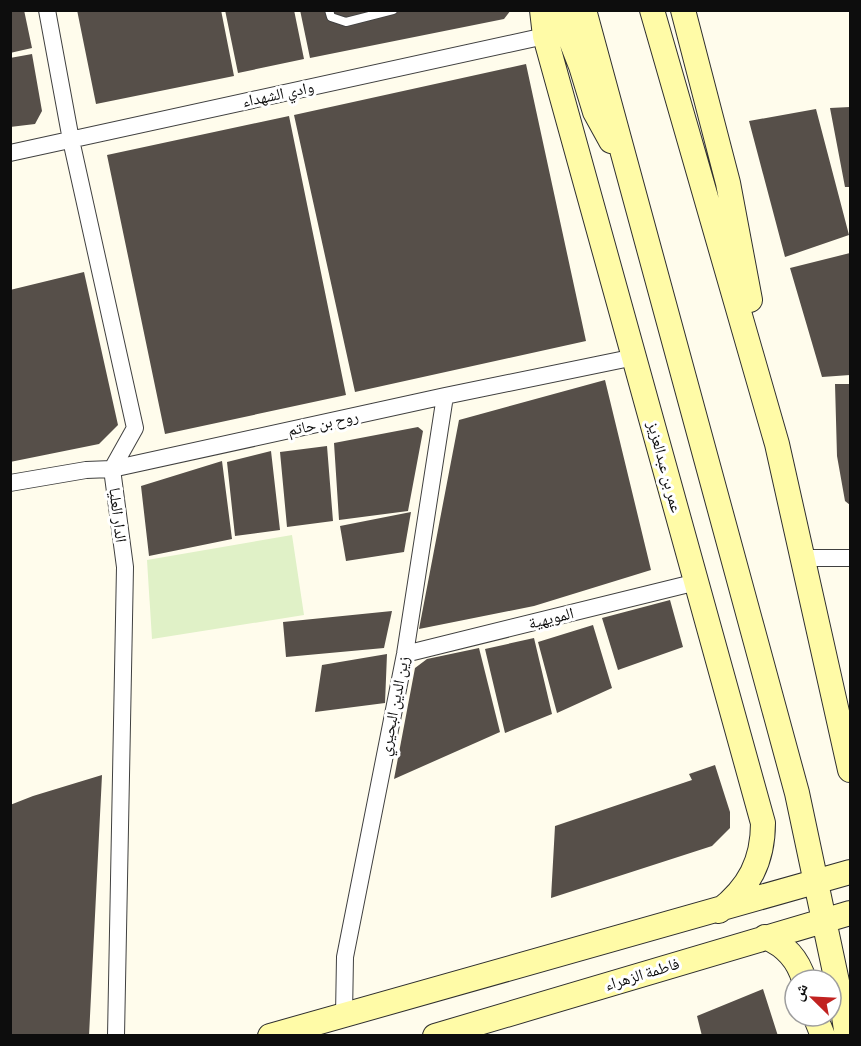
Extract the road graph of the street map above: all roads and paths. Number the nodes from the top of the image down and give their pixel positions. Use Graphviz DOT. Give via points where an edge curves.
graph roads {
  1 [pos="47,10"];
  2 [pos="329,10"];
  3 [pos="393,10"];
  4 [pos="542,10"];
  5 [pos="558,10"];
  6 [pos="584,10"];
  7 [pos="652,10"];
  8 [pos="683,10"];
  9 [pos="545,36"];
  10 [pos="71,140"];
  11 [pos="10,153"];
  12 [pos="629,172"];
  13 [pos="635,357"];
  14 [pos="445,396"];
  15 [pos="777,444"];
  16 [pos="112,469"];
  17 [pos="10,483"];
  18 [pos="803,558"];
  19 [pos="850,558"];
  20 [pos="697,582"];
  21 [pos="405,654"];
  22 [pos="830,674"];
  23 [pos="850,715"];
  24 [pos="850,770"];
  25 [pos="850,873"];
  26 [pos="817,882"];
  27 [pos="718,911"];
  28 [pos="850,913"];
  29 [pos="825,920"];
  30 [pos="765,937"];
  31 [pos="800,968"];
  32 [pos="344,1015"];
  33 [pos="116,1035"];
  34 [pos="270,1035"];
  35 [pos="435,1035"];
  36 [pos="847,1035"];
  1 -- 10 [label="street, الدار العليا"];
  2 -- 3 [label="lane" via="331,17 346,21"];
  4 -- 9 [label="main road, عمر بن عبدالعزيز"];
  5 -- 12 [label="main road" via="595,112"];
  6 -- 12 [label="main road"];
  7 -- 15 [label="main road"];
  8 -- 15 [label="main road" via="728,183"];
  9 -- 10 [label="street, وادي الشهداء"];
  9 -- 13 [label="main road, عمر بن عبدالعزيز"];
  10 -- 11 [label="street, وادي الشهداء"];
  10 -- 16 [label="street, الدار العليا" via="135,428"];
  12 -- 26 [label="main road" via="798,793"];
  13 -- 14 [label="street, روح بن حاتم"];
  13 -- 20 [label="main road, عمر بن عبدالعزيز"];
  14 -- 16 [label="street, روح بن حاتم"];
  14 -- 21 [label="street, زين الدين البحيري"];
  15 -- 18 [label="main road"];
  16 -- 17 [label="street, روح بن حاتم"];
  16 -- 33 [label="street, الدار العليا" via="125,567"];
  18 -- 19 [label="street"];
  18 -- 22 [label="main road"];
  20 -- 21 [label="street, المويهية"];
  20 -- 27 [label="main road, عمر بن عبدالعزيز" via="763,823 763,840 753,873 732,901"];
  21 -- 32 [label="street, زين الدين البحيري" via="345,957"];
  22 -- 23 [label="main road"];
  22 -- 24 [label="main road"];
  25 -- 26 [label="main road"];
  26 -- 27 [label="main road"];
  26 -- 29 [label="main road"];
  27 -- 32 [label="main road"];
  28 -- 29 [label="main road, فاطمة الزهراء"];
  29 -- 30 [label="main road, فاطمة الزهراء"];
  29 -- 36 [label="main road"];
  30 -- 31 [label="main road" via="790,953"];
  30 -- 35 [label="main road, فاطمة الزهراء"];
  32 -- 34 [label="main road"];
}
